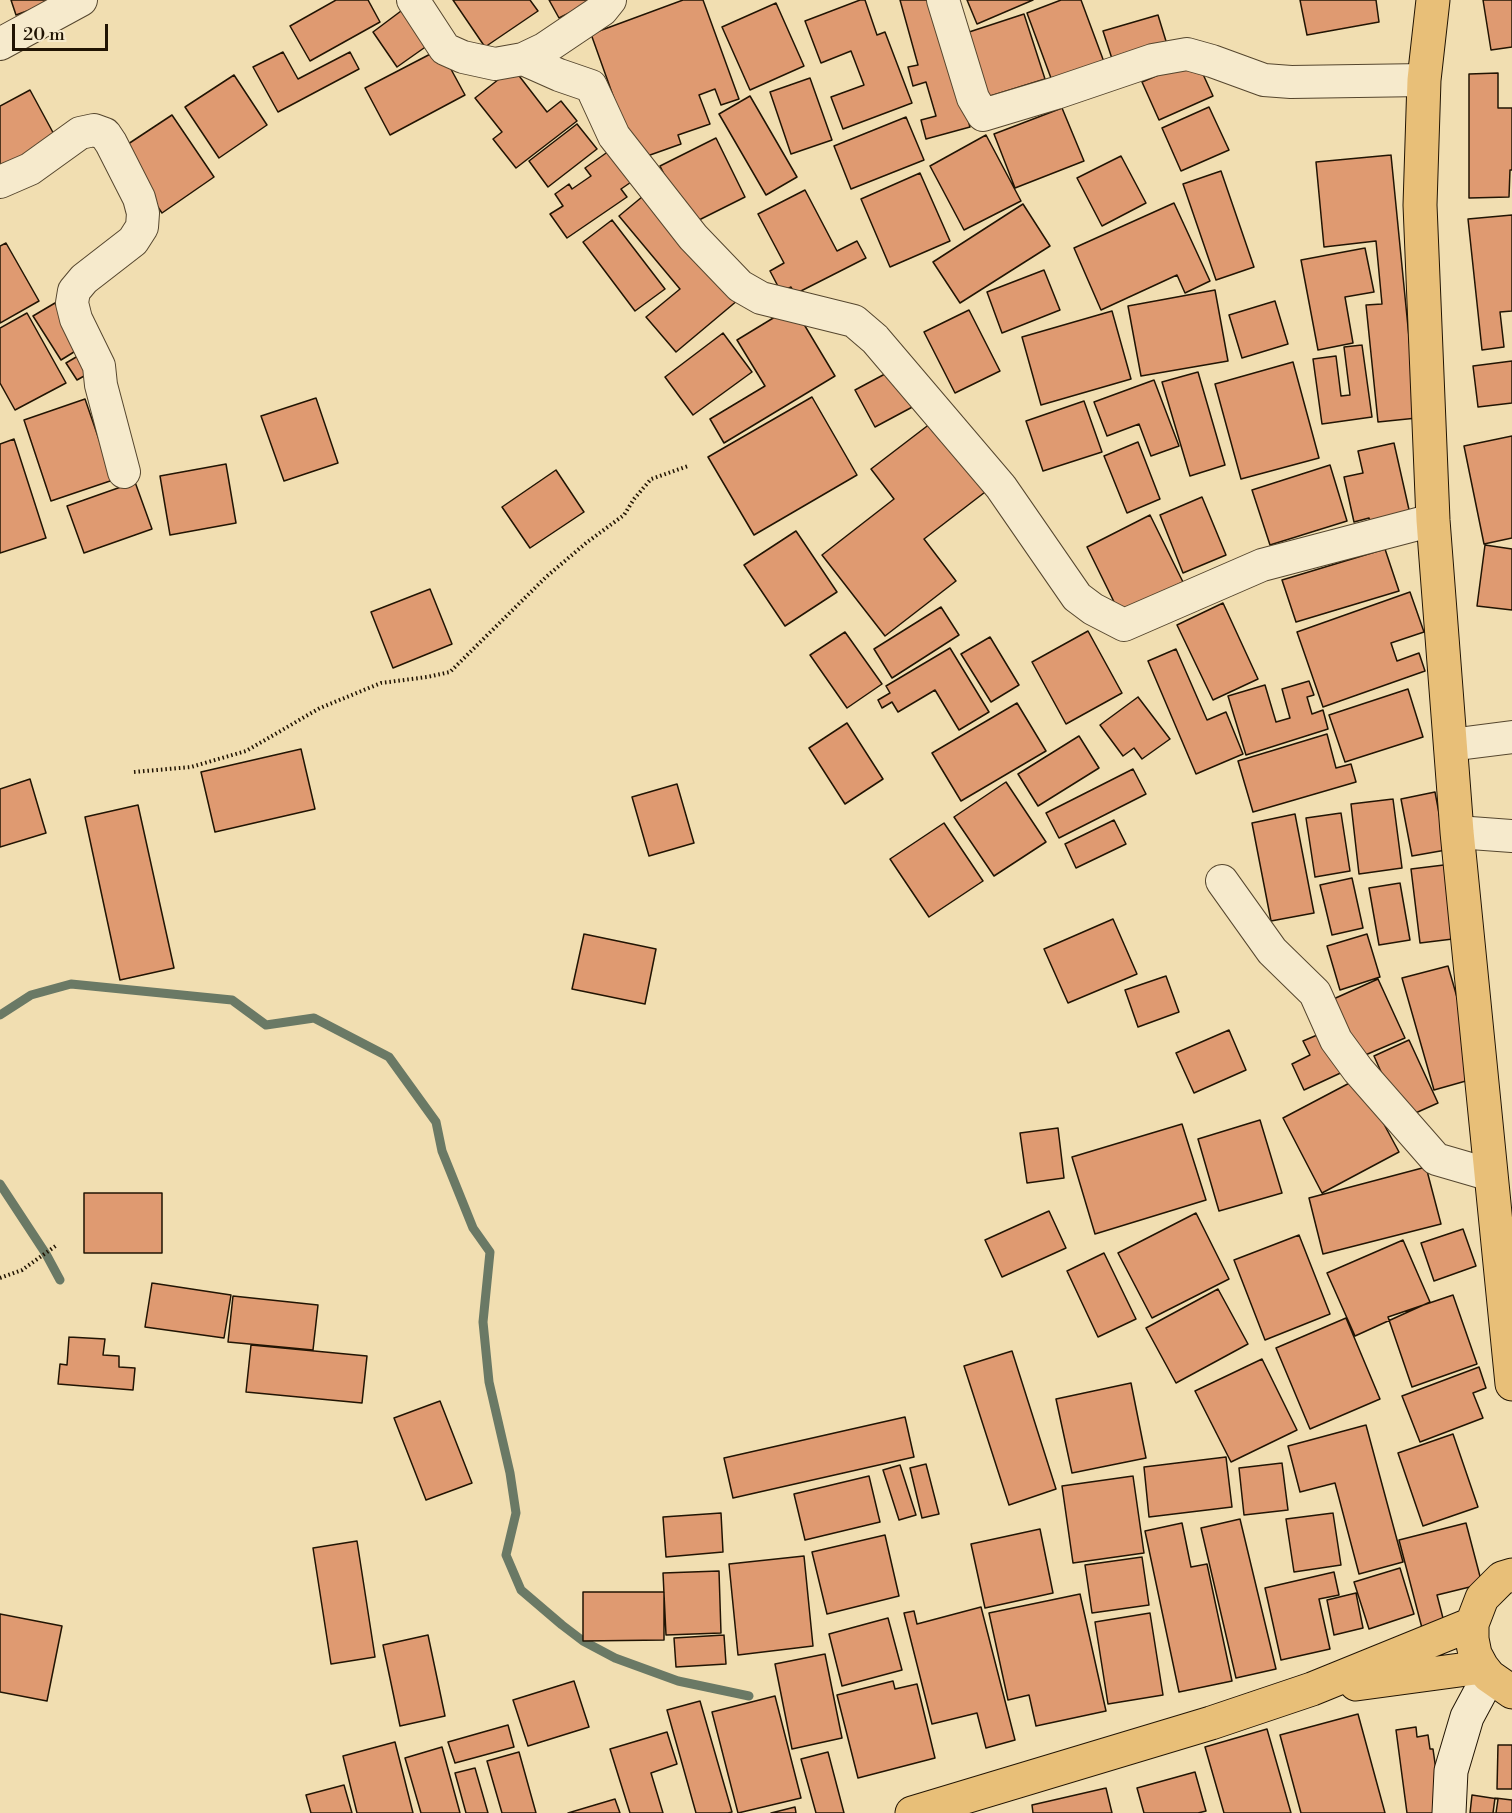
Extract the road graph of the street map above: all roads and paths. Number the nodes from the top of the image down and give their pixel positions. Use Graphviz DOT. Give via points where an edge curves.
graph roads {
  1 [pos="81,0"];
  2 [pos="413,0"];
  3 [pos="610,0"];
  4 [pos="944,0"];
  5 [pos="1433,0"];
  6 [pos="0,44"];
  7 [pos="523,59"];
  8 [pos="1424,80"];
  9 [pos="0,182"];
  10 [pos="688,466"];
  11 [pos="124,472"];
  12 [pos="1433,520"];
  13 [pos="1512,737"];
  14 [pos="1450,745"];
  15 [pos="134,772"];
  16 [pos="1457,832"];
  17 [pos="1512,836"];
  18 [pos="1222,880"];
  19 [pos="1491,1175"];
  20 [pos="57,1245"];
  21 [pos="0,1278"];
  22 [pos="1512,1384"];
  23 [pos="1512,1575"];
  24 [pos="1472,1623"];
  25 [pos="1494,1679"];
  26 [pos="1312,1689"];
  27 [pos="912,1813"];
  28 [pos="1449,1813"];
  1 -- 6 [label="street"];
  2 -- 7 [label="street" via="445,49 495,64"];
  3 -- 7 [label="street" via="602,10 544,50"];
  4 -- 8 [label="street" via="973,98 983,115 1153,60 1187,54 1264,80"];
  5 -- 8 [label="main road"];
  7 -- 12 [label="street" via="591,86 614,136 693,237 740,286 761,298 854,321 875,339 1001,487 1077,597 1124,625 1262,565"];
  8 -- 12 [label="main road" via="1420,205"];
  9 -- 11 [label="street" via="30,169 80,133 94,130 105,134 111,143 139,198 142,227 134,241 84,279 74,291 72,303 99,366"];
  10 -- 15 [label="path" via="651,479 624,515 546,577 450,672 381,683 320,708 246,751 191,767"];
  12 -- 14 [label="main road"];
  13 -- 14 [label="street"];
  14 -- 16 [label="main road"];
  16 -- 17 [label="street"];
  16 -- 19 [label="main road"];
  18 -- 19 [label="street" via="1272,951 1315,993 1336,1040 1358,1070 1436,1159"];
  19 -- 22 [label="main road"];
  20 -- 21 [label="path" via="22,1270"];
  23 -- 24 [label="main road" via="1502,1578 1482,1598"];
  24 -- 25 [label="main road" via="1473,1646"];
  24 -- 26 [label="main road"];
  25 -- 26 [label="main road"];
  25 -- 28 [label="street" via="1467,1717 1450,1771"];
  26 -- 27 [label="main road" via="1211,1724"];
}
